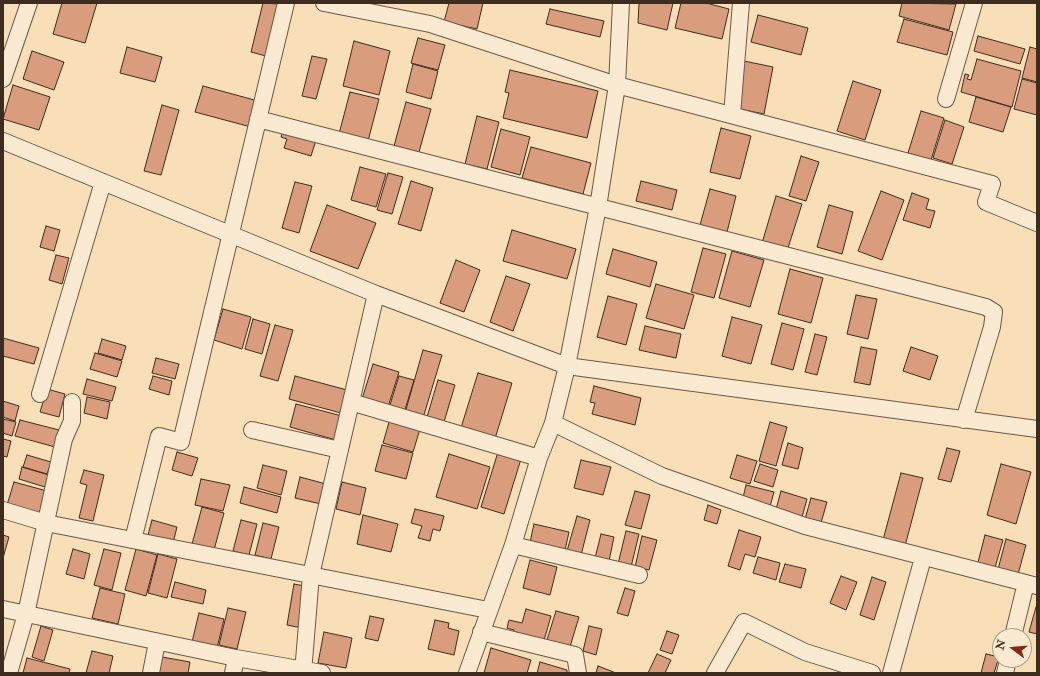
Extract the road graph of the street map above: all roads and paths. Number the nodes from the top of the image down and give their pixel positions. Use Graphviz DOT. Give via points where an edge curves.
graph roads {
  1 [pos="30,3"];
  2 [pos="286,3"];
  3 [pos="324,3"];
  4 [pos="621,3"];
  5 [pos="741,3"];
  6 [pos="974,3"];
  7 [pos="3,79"];
  8 [pos="617,85"];
  9 [pos="946,99"];
  10 [pos="732,115"];
  11 [pos="258,118"];
  12 [pos="3,141"];
  13 [pos="103,182"];
  14 [pos="598,207"];
  15 [pos="1037,222"];
  16 [pos="232,234"];
  17 [pos="376,294"];
  18 [pos="567,366"];
  19 [pos="40,394"];
  20 [pos="72,402"];
  21 [pos="351,402"];
  22 [pos="964,420"];
  23 [pos="553,423"];
  24 [pos="1037,429"];
  25 [pos="252,430"];
  26 [pos="340,450"];
  27 [pos="539,458"];
  28 [pos="3,510"];
  29 [pos="46,523"];
  30 [pos="133,540"];
  31 [pos="513,545"];
  32 [pos="923,558"];
  33 [pos="311,575"];
  34 [pos="639,575"];
  35 [pos="1031,585"];
  36 [pos="3,610"];
  37 [pos="488,610"];
  38 [pos="26,614"];
  39 [pos="1016,628"];
  40 [pos="481,632"];
  41 [pos="157,642"];
  42 [pos="235,666"];
  43 [pos="303,672"];
  44 [pos="9,673"];
  45 [pos="151,673"];
  46 [pos="322,673"];
  47 [pos="467,673"];
  48 [pos="578,673"];
  49 [pos="715,673"];
  50 [pos="872,673"];
  51 [pos="891,673"];
  1 -- 7 [label="street"];
  2 -- 11 [label="street"];
  3 -- 8 [label="street" via="430,24"];
  4 -- 8 [label="street"];
  5 -- 10 [label="street"];
  6 -- 9 [label="street"];
  8 -- 10 [label="street"];
  8 -- 14 [label="street"];
  10 -- 15 [label="street" via="992,184 986,202"];
  11 -- 14 [label="street"];
  11 -- 16 [label="street"];
  12 -- 13 [label="street"];
  13 -- 16 [label="street"];
  13 -- 19 [label="street"];
  14 -- 18 [label="street"];
  14 -- 22 [label="street" via="986,307 994,312 992,327"];
  16 -- 17 [label="street"];
  16 -- 30 [label="street" via="181,442 159,436"];
  17 -- 18 [label="street"];
  17 -- 21 [label="street"];
  18 -- 22 [label="street"];
  18 -- 23 [label="street"];
  20 -- 29 [label="street" via="72,421 64,439"];
  21 -- 26 [label="street"];
  21 -- 27 [label="street"];
  22 -- 24 [label="street"];
  23 -- 27 [label="street"];
  23 -- 32 [label="street" via="662,476 805,526"];
  25 -- 26 [label="street"];
  26 -- 33 [label="street"];
  27 -- 31 [label="street"];
  28 -- 29 [label="street"];
  29 -- 30 [label="street"];
  29 -- 38 [label="street"];
  30 -- 33 [label="street"];
  31 -- 34 [label="street"];
  31 -- 37 [label="street"];
  32 -- 35 [label="street"];
  32 -- 51 [label="street"];
  33 -- 37 [label="street"];
  33 -- 43 [label="street"];
  35 -- 39 [label="street"];
  36 -- 38 [label="street"];
  37 -- 40 [label="street"];
  38 -- 41 [label="street"];
  38 -- 44 [label="street"];
  40 -- 47 [label="street"];
  40 -- 48 [label="street" via="575,655"];
  41 -- 42 [label="street"];
  41 -- 45 [label="street"];
  42 -- 43 [label="street"];
  43 -- 46 [label="street"];
  49 -- 50 [label="street" via="744,622 805,652"];
}
